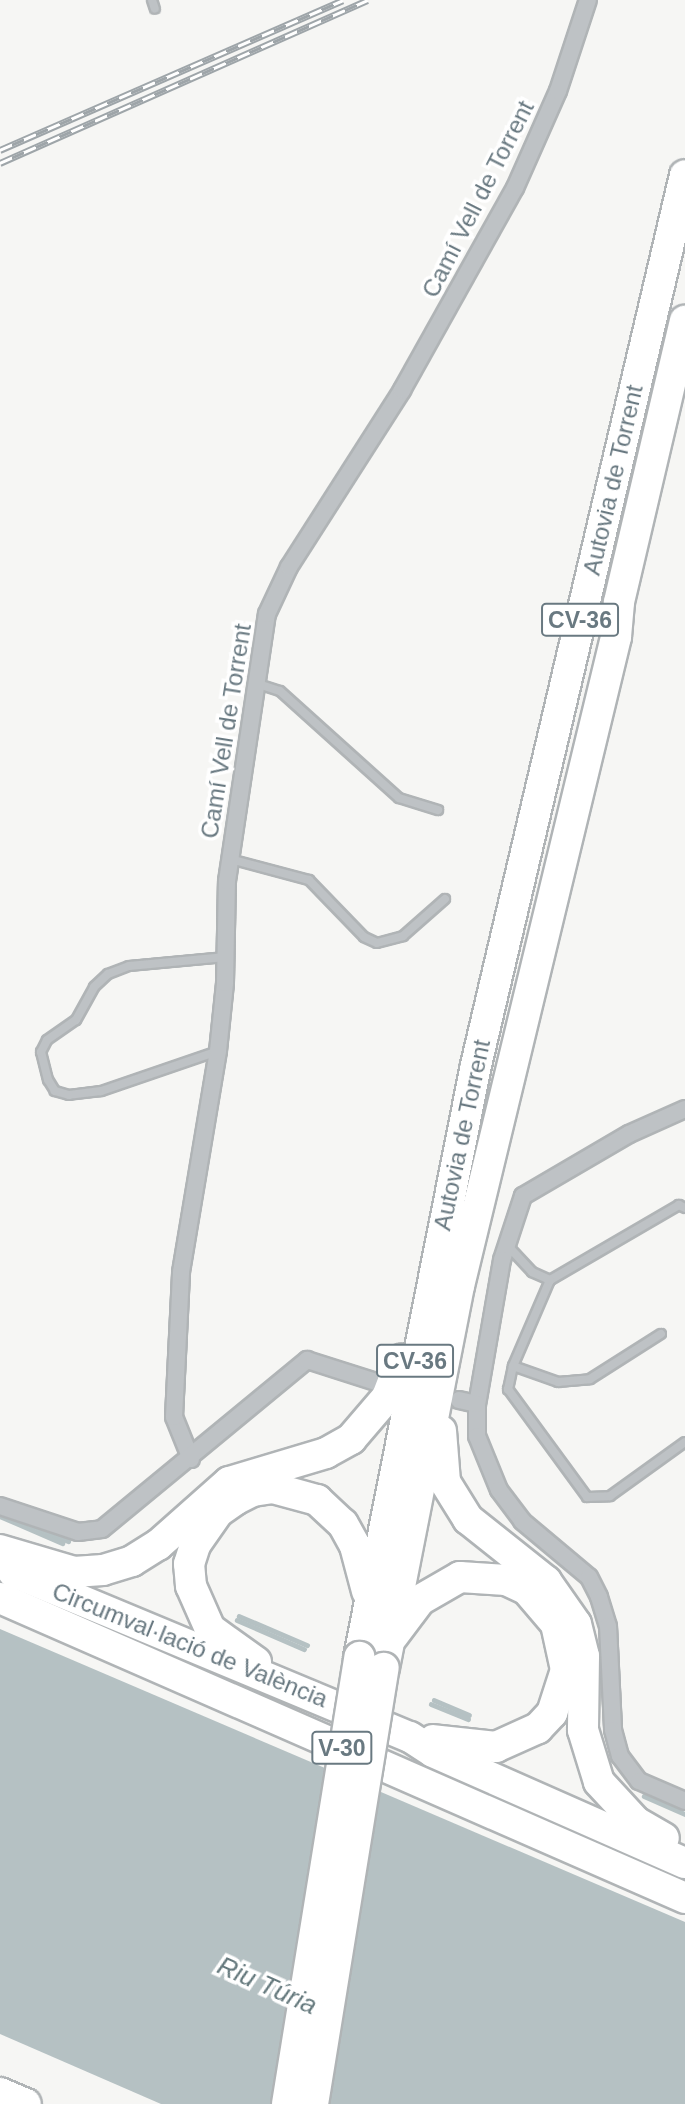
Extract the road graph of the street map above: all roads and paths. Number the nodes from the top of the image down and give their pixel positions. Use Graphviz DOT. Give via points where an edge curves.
graph roads {
  1 [pos="588,0"];
  2 [pos="685,175"];
  3 [pos="685,321"];
  4 [pos="685,414"];
  5 [pos="616,637"];
  6 [pos="255,683"];
  7 [pos="438,810"];
  8 [pos="230,859"];
  9 [pos="445,899"];
  10 [pos="226,957"];
  11 [pos="218,1051"];
  12 [pos="476,1065"];
  13 [pos="685,1109"];
  14 [pos="685,1208"];
  15 [pos="507,1245"];
  16 [pos="471,1252"];
  17 [pos="550,1280"];
  18 [pos="661,1334"];
  19 [pos="513,1366"];
  20 [pos="376,1382"];
  21 [pos="459,1400"];
  22 [pos="477,1404"];
  23 [pos="685,1442"];
  24 [pos="191,1459"];
  25 [pos="0,1506"];
  26 [pos="0,1550"];
  27 [pos="0,1566"];
  28 [pos="0,1598"];
  29 [pos="369,1602"];
  30 [pos="377,1657"];
  31 [pos="280,1681"];
  32 [pos="410,1737"];
  33 [pos="685,1801"];
  34 [pos="685,1851"];
  35 [pos="685,1863"];
  36 [pos="685,1898"];
  37 [pos="0,2092"];
  38 [pos="26,2104"];
  39 [pos="287,2104"];
  40 [pos="313,2104"];
  1 -- 6 [label="street, Camí Vell de Torrent" via="558,91 515,188 402,390 274,597"];
  2 -- 12 [label="highway, Autovia de Torrent / CV-36"];
  3 -- 5 [label="highway, Autovia de Torrent / CV-36" via="619,603"];
  4 -- 5 [label="highway" via="661,481 632,604"];
  5 -- 16 [label="highway, Autovia de Torrent / CV-36"];
  6 -- 7 [label="lane" via="280,691 399,798"];
  6 -- 8 [label="street, Camí Vell de Torrent"];
  8 -- 9 [label="lane" via="309,880 364,937 377,943 403,936"];
  8 -- 10 [label="street, Camí Vell de Torrent"];
  10 -- 11 [label="street, Camí Vell de Torrent"];
  10 -- 11 [label="lane" via="129,966 108,974 94,987 76,1020 47,1040 41,1052 55,1091 69,1095 101,1091"];
  11 -- 24 [label="street, Camí Vell de Torrent" via="181,1272 174,1418"];
  12 -- 26 [label="highway" via="458,1100 398,1373 387,1397 365,1425 326,1453 229,1482 158,1545 132,1561 74,1572"];
  12 -- 29 [label="highway, Autovia de Torrent / CV-36"];
  13 -- 15 [label="street" via="629,1134 523,1196"];
  14 -- 17 [label="lane" via="679,1205"];
  15 -- 17 [label="lane" via="532,1272"];
  15 -- 22 [label="street"];
  16 -- 30 [label="highway, Autovia de Torrent / CV-36" via="459,1286"];
  16 -- 34 [label="highway" via="471,1288 439,1443 445,1482 468,1519 546,1581 564,1601 584,1656 583,1730 599,1782 636,1822"];
  17 -- 19 [label="lane"];
  18 -- 19 [label="lane" via="590,1379 558,1382"];
  19 -- 23 [label="lane" via="508,1389 587,1497 610,1496"];
  20 -- 24 [label="street" via="307,1360"];
  21 -- 22 [label="street"];
  22 -- 33 [label="street" via="477,1436 499,1490 523,1521 589,1577 599,1597 608,1626 613,1730 620,1756 639,1781"];
  24 -- 25 [label="street" via="102,1530 78,1532"];
  27 -- 31 [label="highway, Circumval·lació de València / V-30" via="244,1671"];
  28 -- 36 [label="highway, Circumval·lació de València / V-30"];
  29 -- 30 [label="highway, Autovia de Torrent / CV-36"];
  29 -- 31 [label="highway" via="355,1546 343,1524 317,1500 297,1492 263,1489 218,1512 204,1528 189,1564 198,1609 210,1629"];
  30 -- 32 [label="highway" via="420,1600 460,1577 485,1576 527,1590 556,1623 564,1646 562,1692 552,1713 522,1739 496,1747 469,1747"];
  30 -- 39 [label="highway, Autovia de Torrent / CV-36, bridge"];
  30 -- 40 [label="highway, Autovia de Torrent / CV-36, bridge"];
  31 -- 32 [label="highway, Circumval·lació de València / V-30"];
  32 -- 35 [label="highway, Circumval·lació de València / V-30" via="433,1752"];
  37 -- 38 [label="highway"];
}
